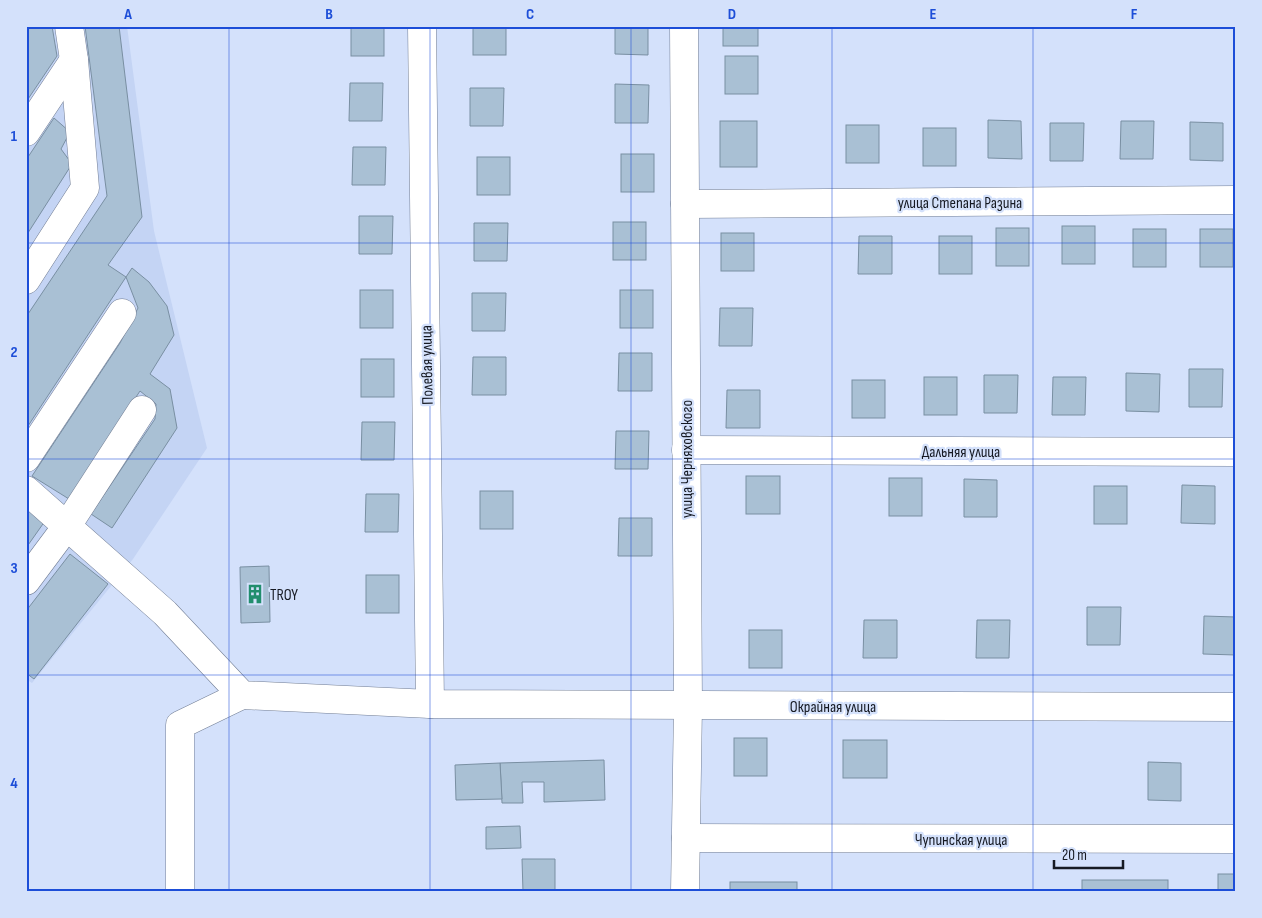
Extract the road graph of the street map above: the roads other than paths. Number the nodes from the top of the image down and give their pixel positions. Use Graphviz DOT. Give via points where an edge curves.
graph roads {
  1 [pos="69,26"];
  2 [pos="422,26"];
  3 [pos="684,26"];
  4 [pos="74,60"];
  5 [pos="26,132"];
  6 [pos="1236,200"];
  7 [pos="685,204"];
  8 [pos="26,280"];
  9 [pos="122,313"];
  10 [pos="142,410"];
  11 [pos="686,450"];
  12 [pos="1236,452"];
  13 [pos="26,458"];
  14 [pos="26,490"];
  15 [pos="67,526"];
  16 [pos="26,581"];
  17 [pos="242,695"];
  18 [pos="430,704"];
  19 [pos="688,706"];
  20 [pos="1236,707"];
  21 [pos="686,838"];
  22 [pos="1236,839"];
  23 [pos="180,892"];
  24 [pos="685,892"];
  1 -- 4 [label="street"];
  2 -- 18 [label="street, Полевая улица"];
  3 -- 7 [label="street, улица Черняховского"];
  4 -- 5 [label="street"];
  4 -- 8 [label="street" via="85,188"];
  6 -- 7 [label="street, улица Степана Разина"];
  7 -- 11 [label="street, улица Черняховского"];
  9 -- 13 [label="street"];
  10 -- 15 [label="street"];
  11 -- 12 [label="street, Дальняя улица"];
  11 -- 19 [label="street, улица Черняховского"];
  14 -- 15 [label="street"];
  15 -- 16 [label="street"];
  15 -- 17 [label="street" via="165,613"];
  17 -- 18 [label="street, Окрайная улица"];
  17 -- 23 [label="street" via="180,725"];
  18 -- 19 [label="street, Окрайная улица"];
  19 -- 20 [label="street, Окрайная улица"];
  19 -- 21 [label="street, улица Черняховского"];
  21 -- 22 [label="street, Чупинская улица"];
  21 -- 24 [label="street, улица Черняховского"];
}
